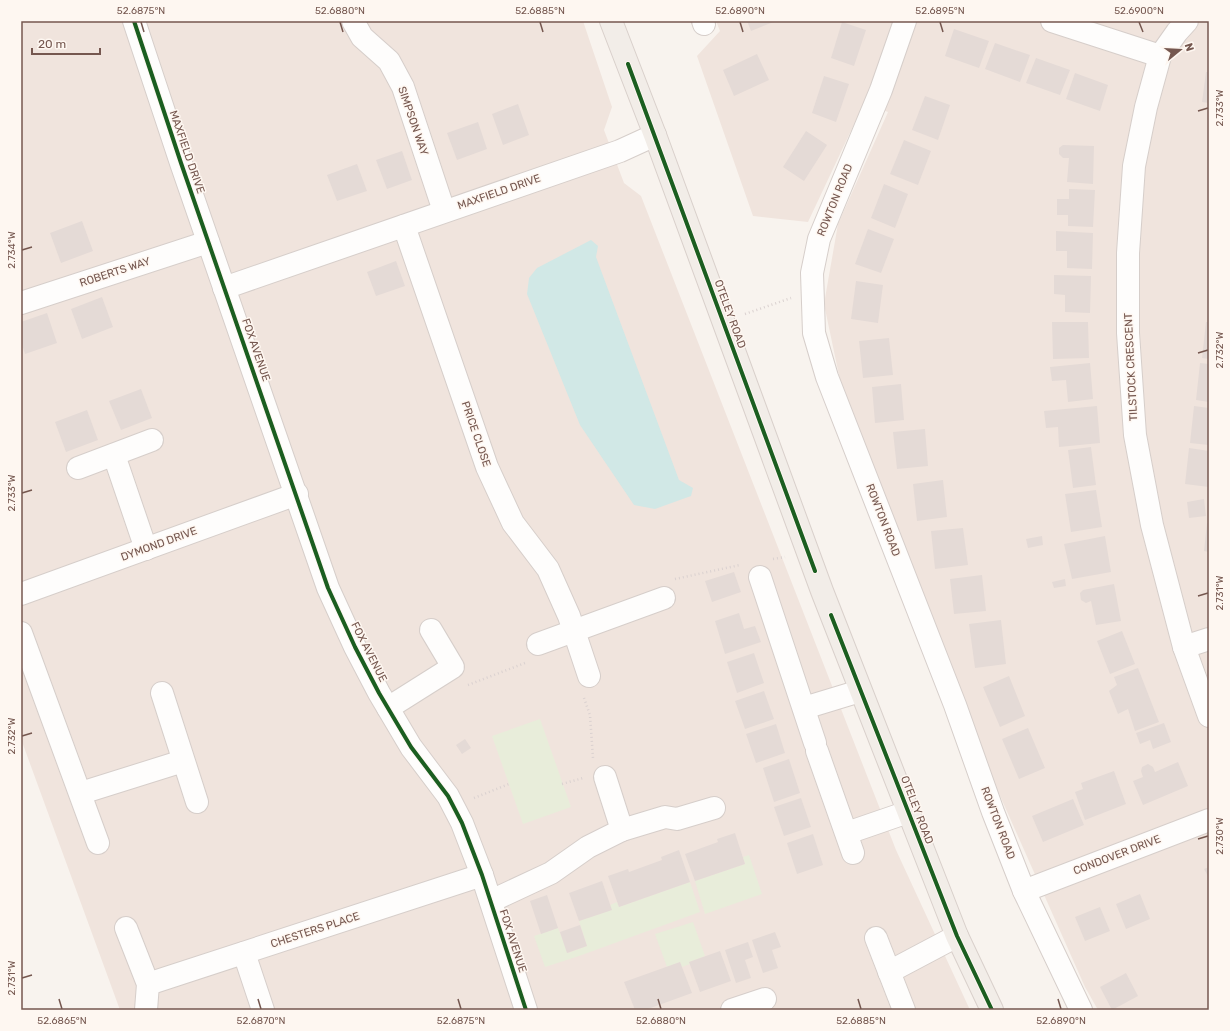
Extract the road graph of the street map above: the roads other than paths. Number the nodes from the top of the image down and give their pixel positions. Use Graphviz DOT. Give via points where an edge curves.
graph roads {
  1 [pos="134,21"];
  2 [pos="353,21"];
  3 [pos="611,21"];
  4 [pos="905,21"];
  5 [pos="1052,21"];
  6 [pos="1187,21"];
  7 [pos="1160,56"];
  8 [pos="655,135"];
  9 [pos="444,211"];
  10 [pos="404,226"];
  11 [pos="208,242"];
  12 [pos="224,288"];
  13 [pos="21,303"];
  14 [pos="152,440"];
  15 [pos="114,455"];
  16 [pos="78,468"];
  17 [pos="297,494"];
  18 [pos="146,549"];
  19 [pos="760,577"];
  20 [pos="21,594"];
  21 [pos="664,598"];
  22 [pos="431,630"];
  23 [pos="574,630"];
  24 [pos="21,633"];
  25 [pos="1209,639"];
  26 [pos="538,644"];
  27 [pos="1184,647"];
  28 [pos="589,676"];
  29 [pos="860,690"];
  30 [pos="162,693"];
  31 [pos="388,708"];
  32 [pos="804,708"];
  33 [pos="1209,716"];
  34 [pos="183,761"];
  35 [pos="595,771"];
  36 [pos="81,793"];
  37 [pos="197,802"];
  38 [pos="714,808"];
  39 [pos="908,812"];
  40 [pos="1209,820"];
  41 [pos="622,830"];
  42 [pos="98,843"];
  43 [pos="482,875"];
  44 [pos="1024,891"];
  45 [pos="491,901"];
  46 [pos="126,928"];
  47 [pos="957,936"];
  48 [pos="876,938"];
  49 [pos="244,953"];
  50 [pos="889,972"];
  51 [pos="148,984"];
  52 [pos="765,999"];
  53 [pos="146,1010"];
  54 [pos="264,1010"];
  55 [pos="526,1010"];
  56 [pos="735,1010"];
  57 [pos="904,1010"];
  58 [pos="992,1010"];
  59 [pos="1081,1010"];
  1 -- 11 [label="street, MAXFIELD DRIVE"];
  2 -- 9 [label="street, SIMPSON WAY" via="362,37 389,61 403,87"];
  3 -- 8 [label="main road, OTELEY ROAD"];
  4 -- 44 [label="street, ROWTON ROAD" via="881,90 819,239 812,273 814,333 827,377 955,704 992,812"];
  5 -- 7 [label="street"];
  6 -- 7 [label="street, TILSTOCK CRESCENT"];
  7 -- 27 [label="street, TILSTOCK CRESCENT" via="1134,166 1128,253 1128,333 1135,434 1152,525"];
  8 -- 9 [label="street, MAXFIELD DRIVE" via="620,151"];
  8 -- 29 [label="main road, OTELEY ROAD"];
  9 -- 10 [label="street, MAXFIELD DRIVE"];
  10 -- 12 [label="street, MAXFIELD DRIVE"];
  10 -- 23 [label="street, PRICE CLOSE" via="487,467 514,523 548,569"];
  11 -- 12 [label="street, MAXFIELD DRIVE"];
  11 -- 13 [label="street, ROBERTS WAY"];
  12 -- 17 [label="street, FOX AVENUE"];
  14 -- 15 [label="street"];
  15 -- 16 [label="street"];
  15 -- 18 [label="street"];
  17 -- 18 [label="street, DYMOND DRIVE"];
  17 -- 31 [label="street, FOX AVENUE" via="328,588 355,647"];
  18 -- 20 [label="street, DYMOND DRIVE"];
  19 -- 32 [label="street, OTELEY ROAD"];
  21 -- 23 [label="street"];
  22 -- 31 [label="street" via="454,667"];
  23 -- 26 [label="street"];
  23 -- 28 [label="street, PRICE CLOSE"];
  24 -- 36 [label="street"];
  25 -- 27 [label="street"];
  27 -- 33 [label="street, TILSTOCK CRESCENT"];
  29 -- 32 [label="street"];
  29 -- 39 [label="main road, OTELEY ROAD"];
  30 -- 34 [label="street"];
  31 -- 43 [label="street, FOX AVENUE" via="411,747 448,796 462,823"];
  32 -- 39 [label="street, OTELEY ROAD" via="850,843"];
  34 -- 36 [label="street"];
  34 -- 37 [label="street"];
  35 -- 41 [label="street"];
  36 -- 42 [label="street"];
  38 -- 41 [label="street" via="677,819 665,817"];
  39 -- 47 [label="main road, OTELEY ROAD"];
  40 -- 44 [label="street, CONDOVER DRIVE"];
  41 -- 45 [label="street" via="588,847 551,873"];
  43 -- 45 [label="street, FOX AVENUE"];
  43 -- 49 [label="street, CHESTERS PLACE"];
  44 -- 59 [label="street, ROWTON ROAD"];
  45 -- 55 [label="street, FOX AVENUE"];
  46 -- 51 [label="street"];
  47 -- 50 [label="street"];
  47 -- 58 [label="main road, OTELEY ROAD"];
  48 -- 50 [label="street"];
  49 -- 51 [label="street, CHESTERS PLACE"];
  49 -- 54 [label="street"];
  50 -- 57 [label="street"];
  51 -- 53 [label="street"];
  52 -- 56 [label="street"];
}
